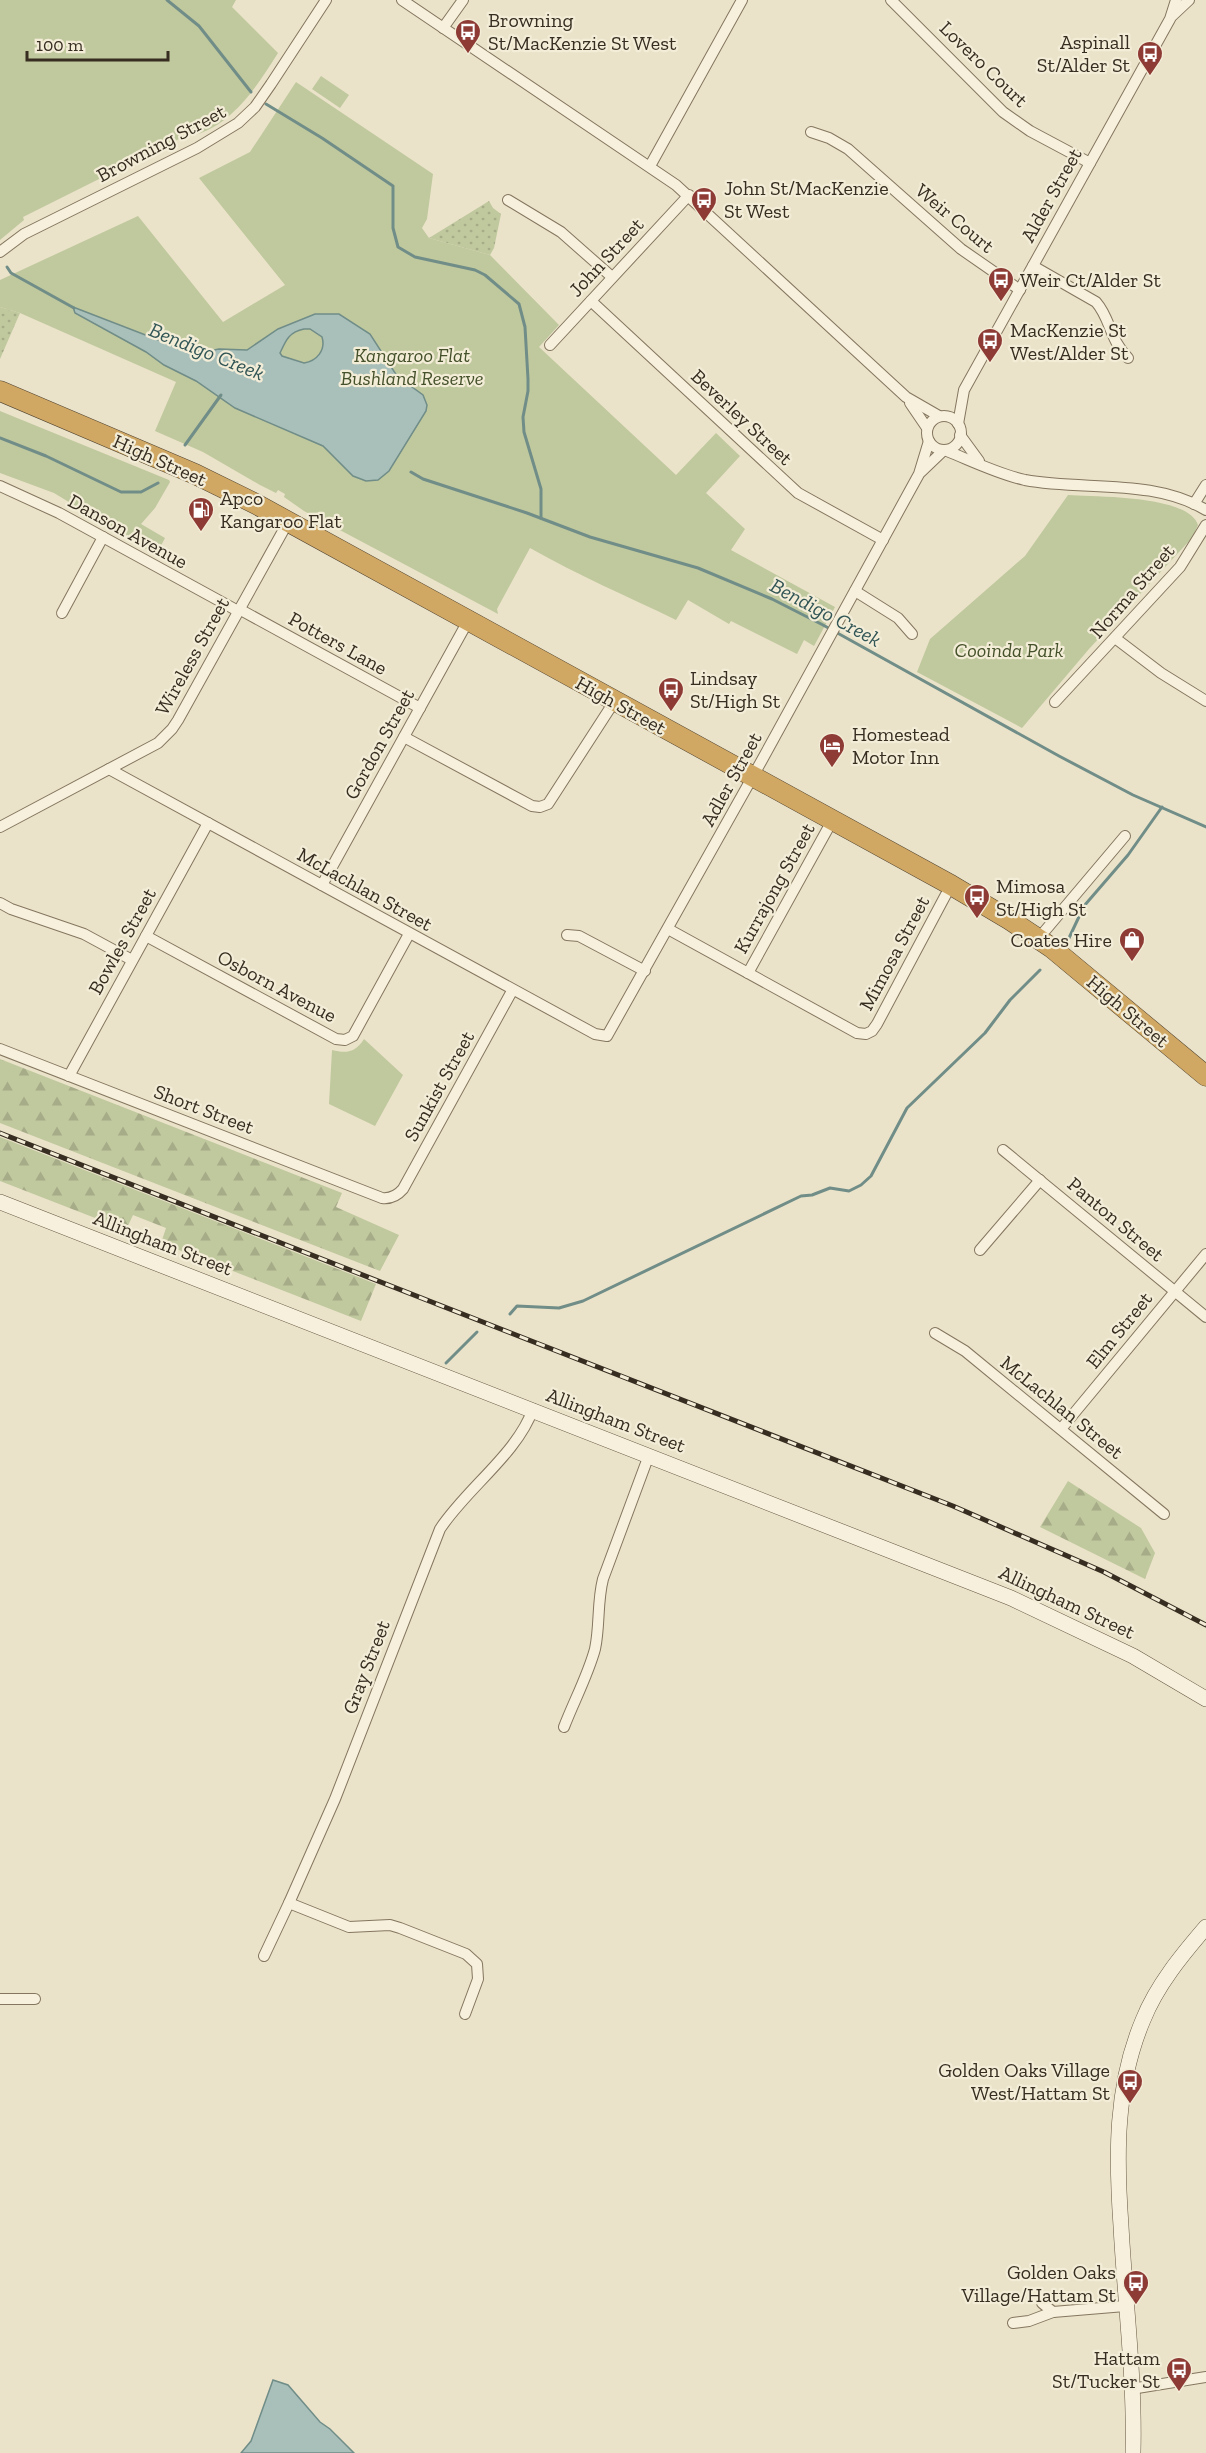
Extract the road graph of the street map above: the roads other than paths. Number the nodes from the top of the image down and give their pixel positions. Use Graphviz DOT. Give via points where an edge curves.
graph roads {
  1 [pos="326,0"];
  2 [pos="402,0"];
  3 [pos="463,0"];
  4 [pos="742,0"];
  5 [pos="891,0"];
  6 [pos="1176,0"];
  7 [pos="1189,0"];
  8 [pos="1170,19"];
  9 [pos="443,28"];
  10 [pos="811,132"];
  11 [pos="1090,163"];
  12 [pos="650,166"];
  13 [pos="689,195"];
  14 [pos="508,200"];
  15 [pos="0,252"];
  16 [pos="1033,266"];
  17 [pos="612,277"];
  18 [pos="1020,290"];
  19 [pos="591,301"];
  20 [pos="550,345"];
  21 [pos="1128,358"];
  22 [pos="1,390"];
  23 [pos="964,390"];
  24 [pos="906,397"];
  25 [pos="941,415"];
  26 [pos="927,428"];
  27 [pos="959,430"];
  28 [pos="928,441"];
  29 [pos="945,451"];
  30 [pos="981,464"];
  31 [pos="919,474"];
  32 [pos="1206,485"];
  33 [pos="0,486"];
  34 [pos="1194,504"];
  35 [pos="1206,510"];
  36 [pos="288,522"];
  37 [pos="1206,525"];
  38 [pos="103,537"];
  39 [pos="883,540"];
  40 [pos="855,591"];
  41 [pos="238,610"];
  42 [pos="62,613"];
  43 [pos="468,621"];
  44 [pos="912,634"];
  45 [pos="1115,638"];
  46 [pos="1206,701"];
  47 [pos="614,702"];
  48 [pos="1055,702"];
  49 [pos="420,708"];
  50 [pos="404,737"];
  51 [pos="109,769"];
  52 [pos="752,778"];
  53 [pos="832,821"];
  54 [pos="208,823"];
  55 [pos="0,827"];
  56 [pos="1125,836"];
  57 [pos="322,885"];
  58 [pos="951,885"];
  59 [pos="0,903"];
  60 [pos="668,929"];
  61 [pos="409,934"];
  62 [pos="567,934"];
  63 [pos="146,936"];
  64 [pos="1038,939"];
  65 [pos="132,960"];
  66 [pos="645,971"];
  67 [pos="748,973"];
  68 [pos="512,991"];
  69 [pos="605,1036"];
  70 [pos="0,1050"];
  71 [pos="69,1076"];
  72 [pos="1206,1076"];
  73 [pos="1003,1150"];
  74 [pos="1040,1180"];
  75 [pos="395,1197"];
  76 [pos="0,1202"];
  77 [pos="980,1250"];
  78 [pos="1206,1254"];
  79 [pos="1175,1291"];
  80 [pos="1206,1317"];
  81 [pos="935,1333"];
  82 [pos="533,1409"];
  83 [pos="1061,1429"];
  84 [pos="649,1455"];
  85 [pos="1164,1514"];
  86 [pos="1206,1699"];
  87 [pos="564,1727"];
  88 [pos="289,1903"];
  89 [pos="1206,1927"];
  90 [pos="264,1956"];
  91 [pos="0,1999"];
  92 [pos="35,1999"];
  93 [pos="465,2014"];
  94 [pos="1042,2303"];
  95 [pos="1125,2306"];
  96 [pos="1053,2312"];
  97 [pos="1012,2323"];
  98 [pos="1206,2377"];
  99 [pos="1131,2389"];
  100 [pos="1132,2453"];
  1 -- 15 [label="street, Browning Street" via="255,107 238,123 197,148 24,234"];
  2 -- 9 [label="street"];
  3 -- 9 [label="street"];
  4 -- 12 [label="street"];
  5 -- 11 [label="street, Lovero Court" via="1003,112"];
  6 -- 8 [label="street, Alder Street"];
  7 -- 8 [label="street, Alder Street"];
  8 -- 11 [label="street, Alder Street"];
  9 -- 12 [label="street"];
  10 -- 18 [label="street, Weir Court" via="848,149 961,249"];
  11 -- 16 [label="street, Alder Street"];
  12 -- 13 [label="street"];
  13 -- 17 [label="street, John Street"];
  13 -- 24 [label="street"];
  14 -- 17 [label="street" via="561,232"];
  16 -- 18 [label="street, Alder Street"];
  16 -- 21 [label="street" via="1096,302 1117,347"];
  17 -- 19 [label="street, John Street"];
  18 -- 23 [label="street, Alder Street"];
  19 -- 20 [label="street, John Street"];
  19 -- 39 [label="street, Beverley Street" via="798,493"];
  22 -- 36 [label="highway, High Street" via="195,474"];
  23 -- 25 [label="street"];
  23 -- 27 [label="street, Alder Street"];
  24 -- 25 [label="street"];
  24 -- 26 [label="street"];
  25 -- 26 [label="street"];
  25 -- 27 [label="street" via="954,418"];
  26 -- 28 [label="street"];
  27 -- 29 [label="street" via="956,446"];
  27 -- 30 [label="street"];
  28 -- 29 [label="street"];
  28 -- 31 [label="street, Adler Street"];
  29 -- 30 [label="street"];
  29 -- 31 [label="street, Adler Street"];
  30 -- 34 [label="street" via="1025,480 1143,490"];
  31 -- 39 [label="street, Adler Street"];
  32 -- 34 [label="street"];
  33 -- 38 [label="street, Danson Avenue"];
  34 -- 35 [label="street"];
  36 -- 41 [label="street, Wireless Street"];
  36 -- 43 [label="highway, High Street"];
  37 -- 45 [label="street, Norma Street" via="1180,567"];
  38 -- 41 [label="street, Danson Avenue"];
  38 -- 42 [label="street"];
  39 -- 40 [label="street, Adler Street"];
  40 -- 44 [label="street" via="898,618"];
  40 -- 52 [label="street, Adler Street"];
  41 -- 49 [label="street, Potters Lane"];
  41 -- 51 [label="street, Wireless Street" via="172,729 158,743"];
  43 -- 47 [label="highway, High Street"];
  43 -- 49 [label="street, Gordon Street"];
  45 -- 46 [label="street"];
  45 -- 48 [label="street, Norma Street"];
  47 -- 50 [label="street" via="548,804 540,807"];
  47 -- 52 [label="highway, High Street"];
  49 -- 50 [label="street, Gordon Street"];
  50 -- 57 [label="street, Gordon Street"];
  51 -- 54 [label="street, McLachlan Street"];
  51 -- 55 [label="street, Wireless Street"];
  52 -- 53 [label="highway, High Street"];
  52 -- 60 [label="street, Adler Street"];
  53 -- 58 [label="highway, High Street"];
  53 -- 67 [label="street, Kurrajong Street"];
  54 -- 57 [label="street, McLachlan Street"];
  54 -- 63 [label="street, Bowles Street"];
  56 -- 64 [label="street"];
  57 -- 61 [label="street, McLachlan Street"];
  58 -- 64 [label="highway, High Street"];
  58 -- 67 [label="street, Mimosa Street" via="877,1024 866,1034 857,1033"];
  59 -- 65 [label="street" via="84,934"];
  60 -- 66 [label="street, Adler Street"];
  60 -- 67 [label="street"];
  61 -- 63 [label="street, Osborn Avenue" via="352,1036 345,1040 336,1039"];
  61 -- 68 [label="street, McLachlan Street"];
  62 -- 66 [label="street" via="579,936"];
  63 -- 65 [label="street, Bowles Street"];
  64 -- 72 [label="highway, High Street"];
  65 -- 71 [label="street, Bowles Street"];
  66 -- 69 [label="street, Adler Street"];
  68 -- 69 [label="street, McLachlan Street"];
  68 -- 75 [label="street, Sunkist Street" via="407,1183"];
  70 -- 71 [label="street, Short Street"];
  71 -- 75 [label="street, Short Street" via="382,1198"];
  73 -- 74 [label="street, Panton Street"];
  74 -- 77 [label="street"];
  74 -- 79 [label="street, Panton Street"];
  76 -- 82 [label="street, Allingham Street"];
  78 -- 79 [label="street, Elm Street"];
  79 -- 80 [label="street, Panton Street"];
  79 -- 83 [label="street, Elm Street"];
  81 -- 83 [label="street, McLachlan Street" via="965,1352"];
  82 -- 84 [label="street, Allingham Street"];
  82 -- 88 [label="street, Gray Street" via="517,1439 460,1501 436,1537 335,1799"];
  83 -- 85 [label="street, McLachlan Street"];
  84 -- 86 [label="street, Allingham Street" via="1031,1606 1147,1663"];
  84 -- 87 [label="street" via="603,1579 594,1650"];
  88 -- 90 [label="street, Gray Street"];
  88 -- 93 [label="street" via="342,1925 390,1925 466,1954 477,1964 478,1979"];
  89 -- 95 [label="street" via="1150,2004 1128,2067 1117,2164"];
  91 -- 92 [label="street"];
  94 -- 96 [label="street"];
  95 -- 96 [label="street"];
  95 -- 99 [label="street"];
  96 -- 97 [label="street"];
  98 -- 99 [label="street"];
  99 -- 100 [label="street"];
}
